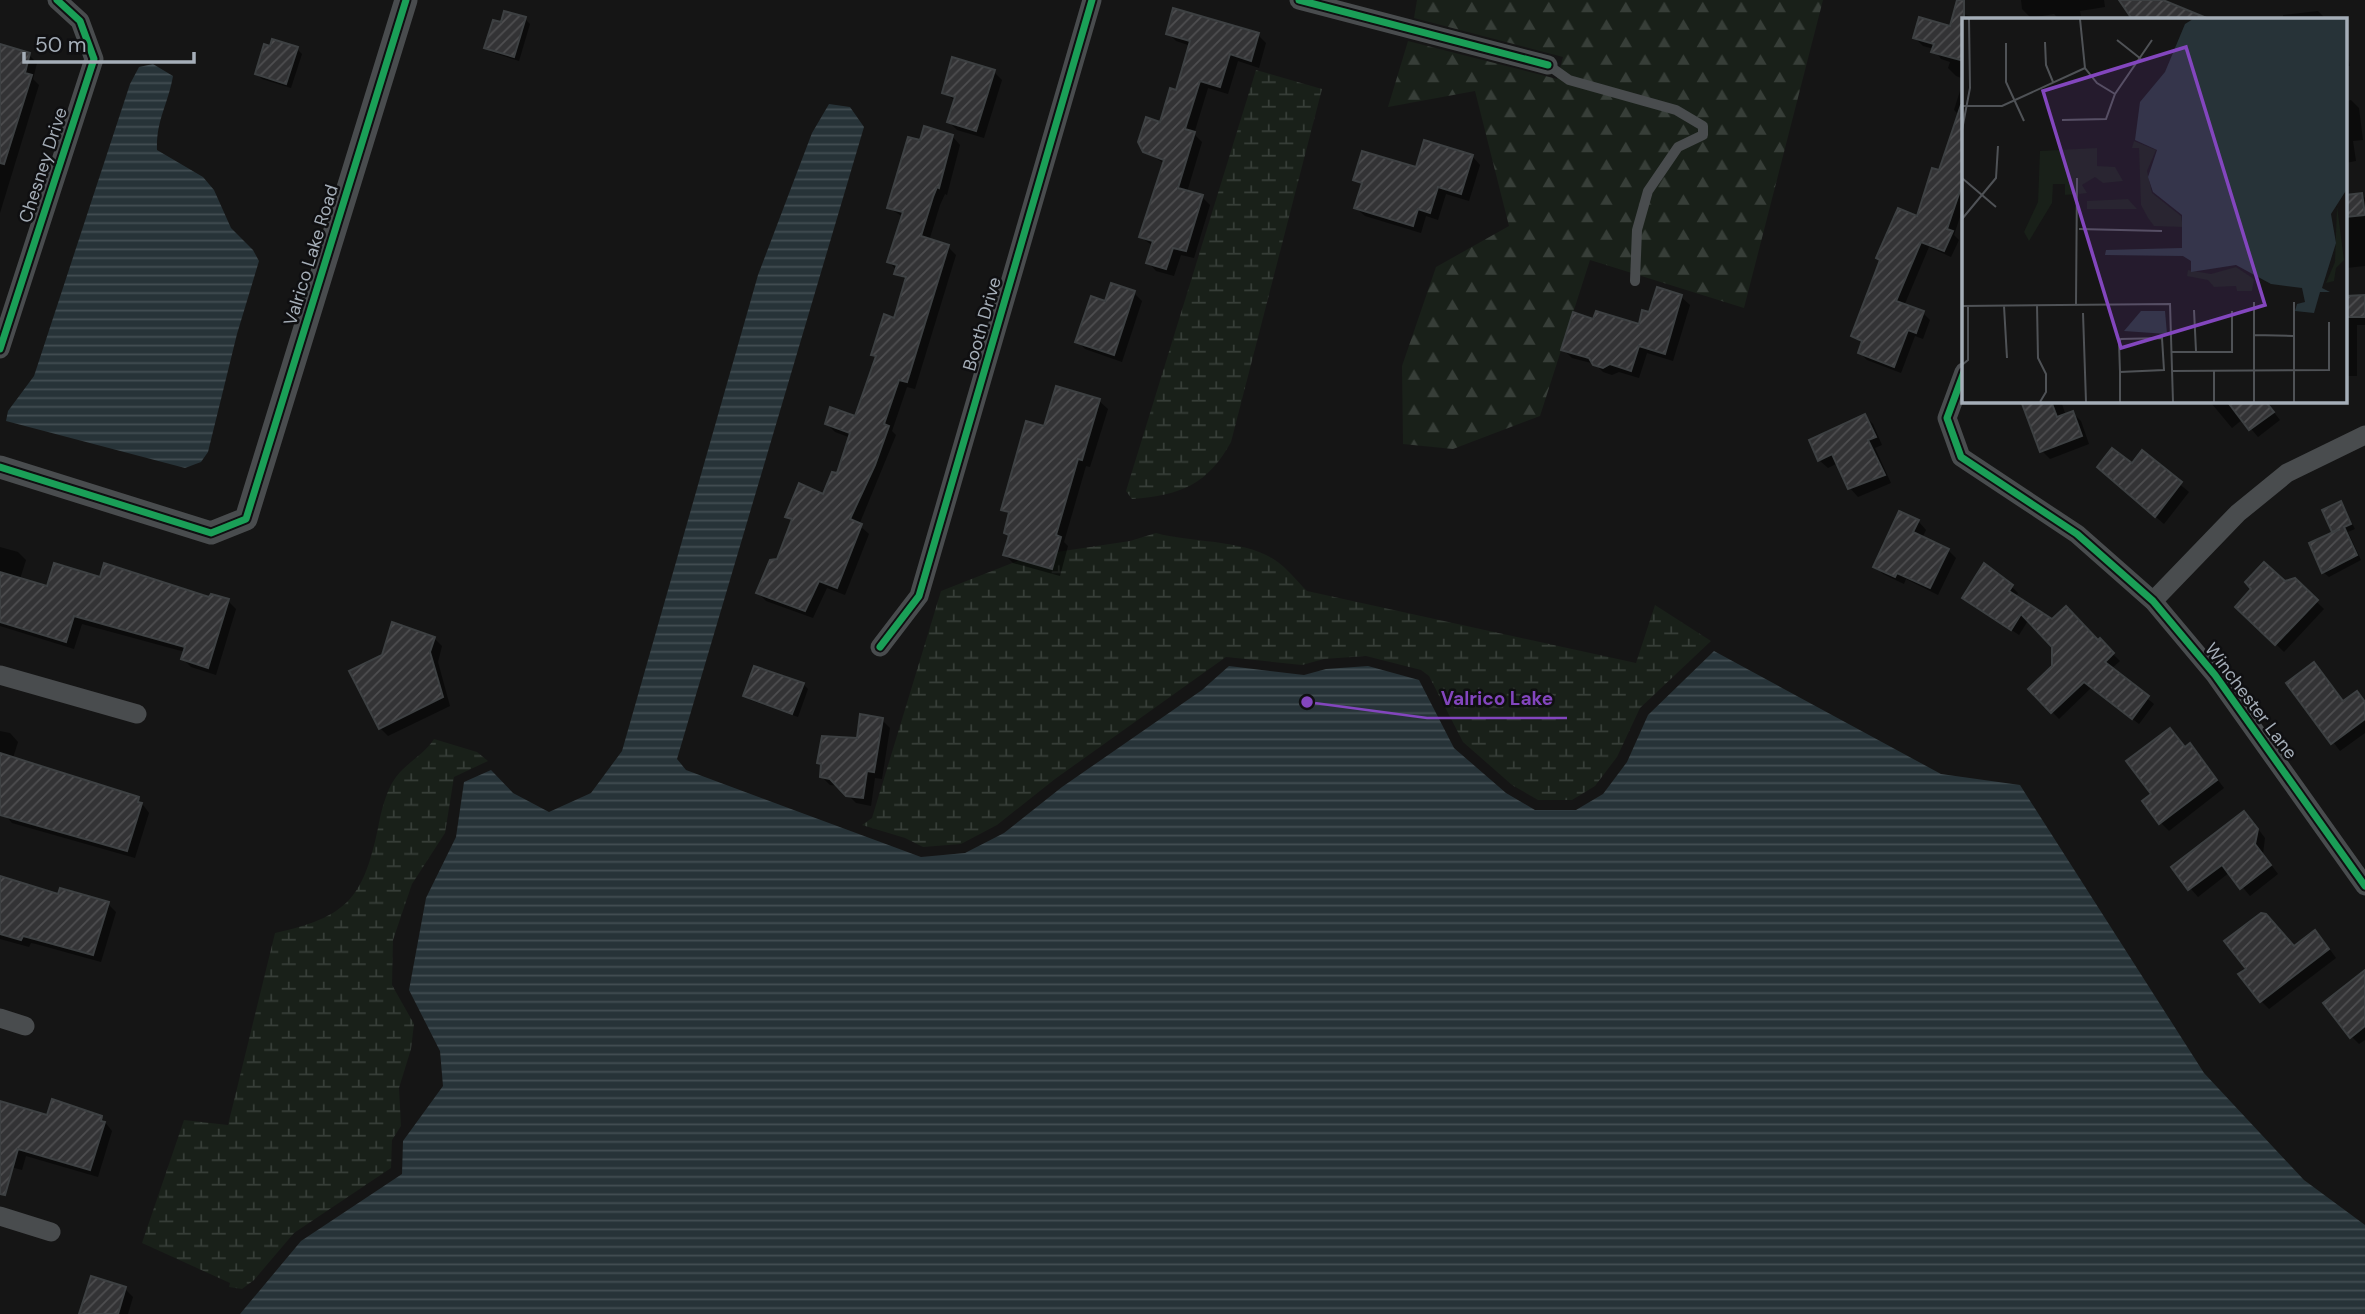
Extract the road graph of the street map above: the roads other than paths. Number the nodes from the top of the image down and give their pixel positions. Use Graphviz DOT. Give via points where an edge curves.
graph roads {
  1 [pos="57,0"];
  2 [pos="406,0"];
  3 [pos="1092,0"];
  4 [pos="1299,0"];
  5 [pos="1548,65"];
  6 [pos="1635,281"];
  7 [pos="0,349"];
  8 [pos="1962,377"];
  9 [pos="2365,435"];
  10 [pos="0,467"];
  11 [pos="2153,601"];
  12 [pos="880,647"];
  13 [pos="0,675"];
  14 [pos="137,713"];
  15 [pos="2365,886"];
  16 [pos="0,1018"];
  17 [pos="25,1026"];
  18 [pos="0,1216"];
  19 [pos="51,1232"];
  1 -- 7 [label="street, Chesney Drive" via="80,21 94,59"];
  2 -- 10 [label="street, Valrico Lake Road" via="246,519 211,533"];
  3 -- 12 [label="street, Booth Drive" via="919,596"];
  4 -- 5 [label="street"];
  5 -- 6 [label="lane" via="1569,80 1675,110 1703,126 1703,135 1678,147 1648,191 1637,230"];
  8 -- 11 [label="street, Winchester Lane" via="1947,418 1961,457 2077,534"];
  9 -- 11 [label="street" via="2287,473 2238,513"];
  11 -- 15 [label="street, Winchester Lane" via="2215,675"];
  13 -- 14 [label="street"];
  16 -- 17 [label="street"];
  18 -- 19 [label="street"];
}
